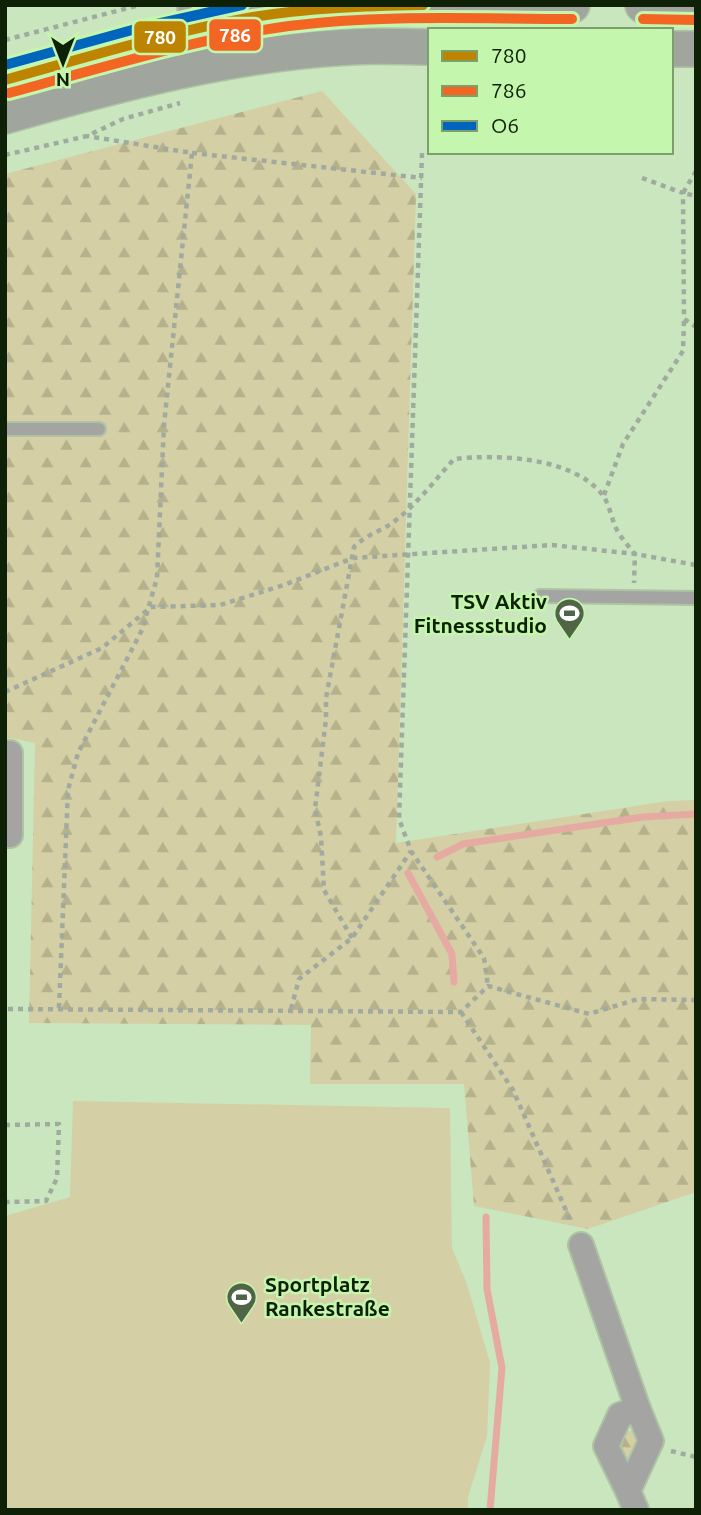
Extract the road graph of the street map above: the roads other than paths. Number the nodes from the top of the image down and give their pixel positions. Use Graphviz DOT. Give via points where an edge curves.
graph roads {
  1 [pos="572,5"];
  2 [pos="643,5"];
  3 [pos="399,6"];
  4 [pos="696,6"];
  5 [pos="185,18"];
  6 [pos="350,47"];
  7 [pos="428,47"];
  8 [pos="673,49"];
  9 [pos="696,49"];
  10 [pos="154,76"];
  11 [pos="5,80"];
  12 [pos="5,116"];
  13 [pos="5,429"];
  14 [pos="99,429"];
  15 [pos="540,596"];
  16 [pos="696,598"];
  17 [pos="5,753"];
  18 [pos="5,835"];
  19 [pos="581,1245"];
  20 [pos="638,1409"];
  21 [pos="632,1500"];
  1 -- 3 [label="street"];
  2 -- 4 [label="street"];
  3 -- 5 [label="street"];
  3 -- 6 [label="lane"];
  5 -- 10 [label="lane"];
  5 -- 11 [label="street"];
  6 -- 7 [label="street"];
  6 -- 10 [label="street"];
  8 -- 9 [label="street"];
  10 -- 12 [label="street"];
  13 -- 14 [label="lane"];
  15 -- 16 [label="lane"];
  17 -- 18 [label="street" via="10,753 10,835"];
  19 -- 20 [label="street"];
  20 -- 21 [label="street" via="651,1441"];
  20 -- 21 [label="street" via="620,1415 606,1446"];
}
